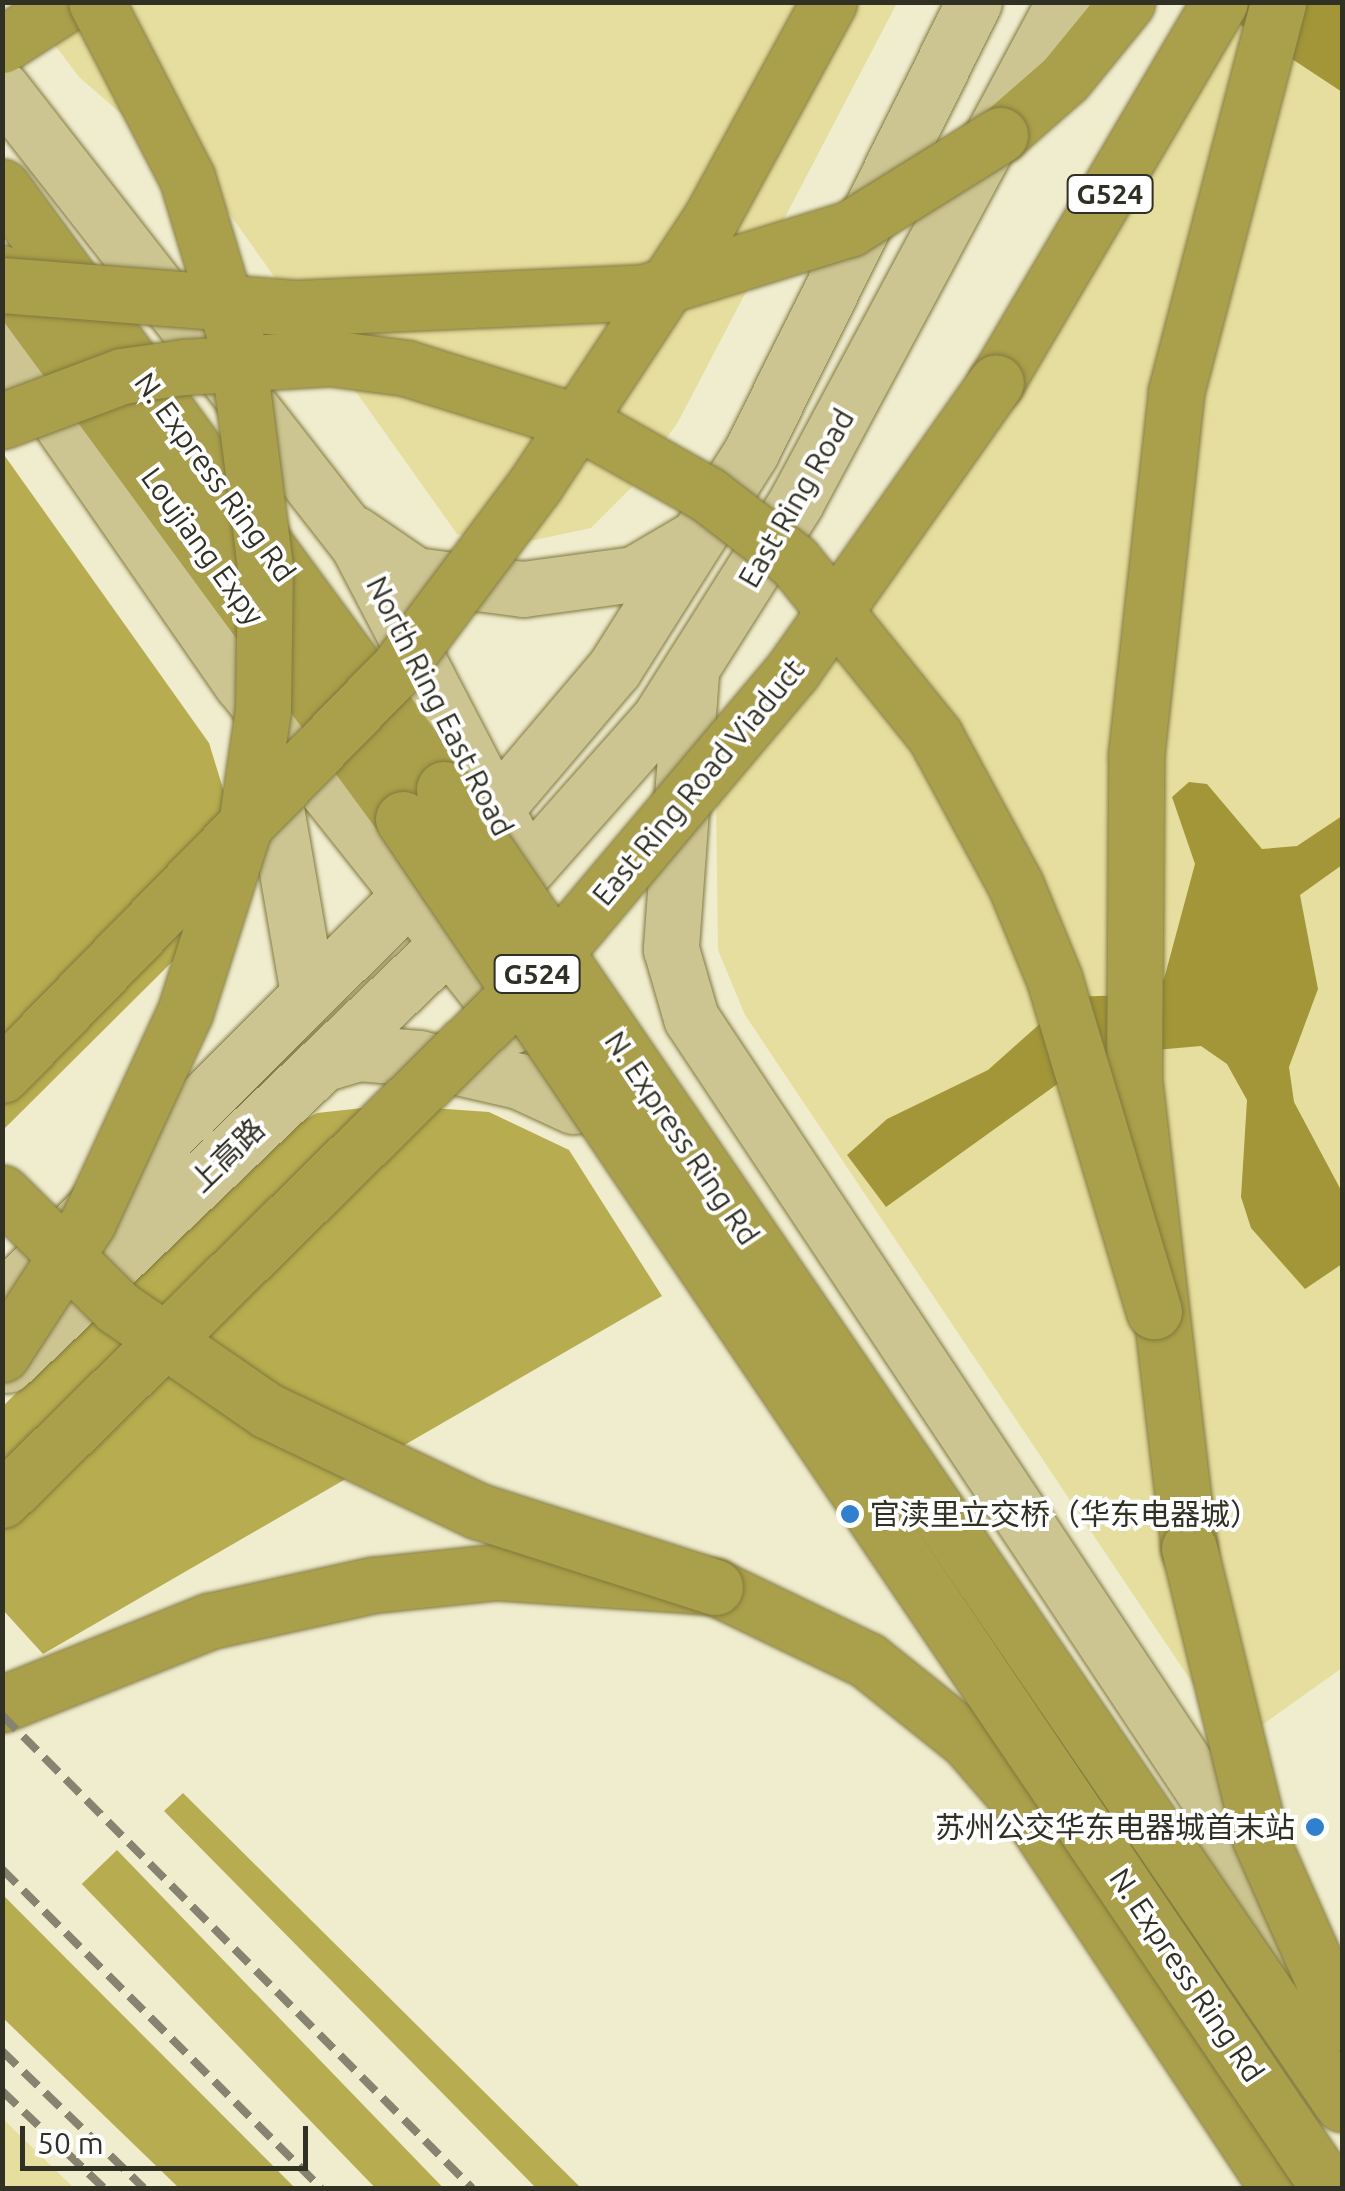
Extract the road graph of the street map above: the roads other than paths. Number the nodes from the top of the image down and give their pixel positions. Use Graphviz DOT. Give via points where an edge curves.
graph roads {
  1 [pos="69,2"];
  2 [pos="96,2"];
  3 [pos="829,2"];
  4 [pos="974,2"];
  5 [pos="1064,2"];
  6 [pos="1127,2"];
  7 [pos="1220,2"];
  8 [pos="1278,2"];
  9 [pos="2,45"];
  10 [pos="2,89"];
  11 [pos="2,187"];
  12 [pos="2,272"];
  13 [pos="2,284"];
  14 [pos="2,338"];
  15 [pos="2,421"];
  16 [pos="338,518"];
  17 [pos="708,529"];
  18 [pos="691,671"];
  19 [pos="242,684"];
  20 [pos="423,804"];
  21 [pos="490,815"];
  22 [pos="528,868"];
  23 [pos="408,894"];
  24 [pos="450,940"];
  25 [pos="308,994"];
  26 [pos="688,1061"];
  27 [pos="322,1064"];
  28 [pos="2,1075"];
  29 [pos="581,1118"];
  30 [pos="2,1193"];
  31 [pos="2,1300"];
  32 [pos="1154,1311"];
  33 [pos="2,1354"];
  34 [pos="2,1369"];
  35 [pos="2,1500"];
  36 [pos="715,1586"];
  37 [pos="2,1704"];
  38 [pos="1342,2001"];
  39 [pos="1342,2023"];
  40 [pos="1342,2104"];
  41 [pos="1278,2188"];
  42 [pos="1295,2188"];
  43 [pos="1328,2188"];
  1 -- 9 [label="highway"];
  2 -- 33 [label="highway, bridge" via="187,178 236,340 265,567 263,710 244,832 185,1012 88,1222"];
  3 -- 28 [label="highway, bridge" via="710,220 535,485 398,668"];
  4 -- 17 [label="main road, East Ring Road"];
  5 -- 18 [label="main road, East Ring Road" via="796,502"];
  6 -- 13 [label="highway, bridge" via="1065,78 950,169 848,229 690,285 553,303 297,308"];
  7 -- 35 [label="highway, East Ring Road Viaduct / G524, bridge" via="996,382 768,700 538,973"];
  8 -- 32 [label="highway, bridge" via="1190,317 1152,554 1131,891 1134,1082"];
  10 -- 16 [label="main road, North Ring East Road"];
  11 -- 20 [label="highway, N. Express Ring Rd, bridge"];
  12 -- 20 [label="highway, Loujiang Expy, bridge"];
  14 -- 19 [label="main road"];
  15 -- 32 [label="highway, bridge" via="122,376 330,358 406,368 581,423 707,494 779,550 896,679 993,838 1054,978"];
  16 -- 17 [label="main road" via="414,574 482,589 604,583 648,569"];
  16 -- 21 [label="main road, North Ring East Road"];
  17 -- 21 [label="main road, East Ring Road" via="614,669"];
  18 -- 22 [label="main road, East Ring Road"];
  18 -- 26 [label="main road" via="671,949"];
  19 -- 23 [label="main road"];
  19 -- 25 [label="main road" via="273,772"];
  20 -- 40 [label="highway, N. Express Ring Rd, bridge"];
  20 -- 43 [label="highway, N. Express Ring Rd, bridge"];
  21 -- 22 [label="main road, North Ring East Road"];
  21 -- 23 [label="main road, East Ring Road"];
  22 -- 24 [label="main road, East Ring Road"];
  22 -- 26 [label="main road, North Ring East Road"];
  23 -- 24 [label="main road"];
  23 -- 25 [label="main road, 上高路"];
  24 -- 27 [label="main road, 上高路"];
  24 -- 29 [label="main road"];
  25 -- 31 [label="main road, 上高路"];
  26 -- 29 [label="main road"];
  26 -- 38 [label="main road"];
  26 -- 39 [label="main road, North Ring East Road" via="1234,1900"];
  27 -- 29 [label="main road" via="358,1054 419,1058 519,1081"];
  27 -- 34 [label="main road, 上高路"];
  29 -- 42 [label="main road"];
  30 -- 36 [label="highway, bridge" via="117,1307 268,1411 478,1512"];
  32 -- 39 [label="highway, bridge" via="1227,1723 1260,1838"];
  36 -- 37 [label="highway, bridge" via="497,1572 373,1585 210,1620"];
  36 -- 41 [label="highway" via="836,1641 967,1740 1027,1809"];
}
